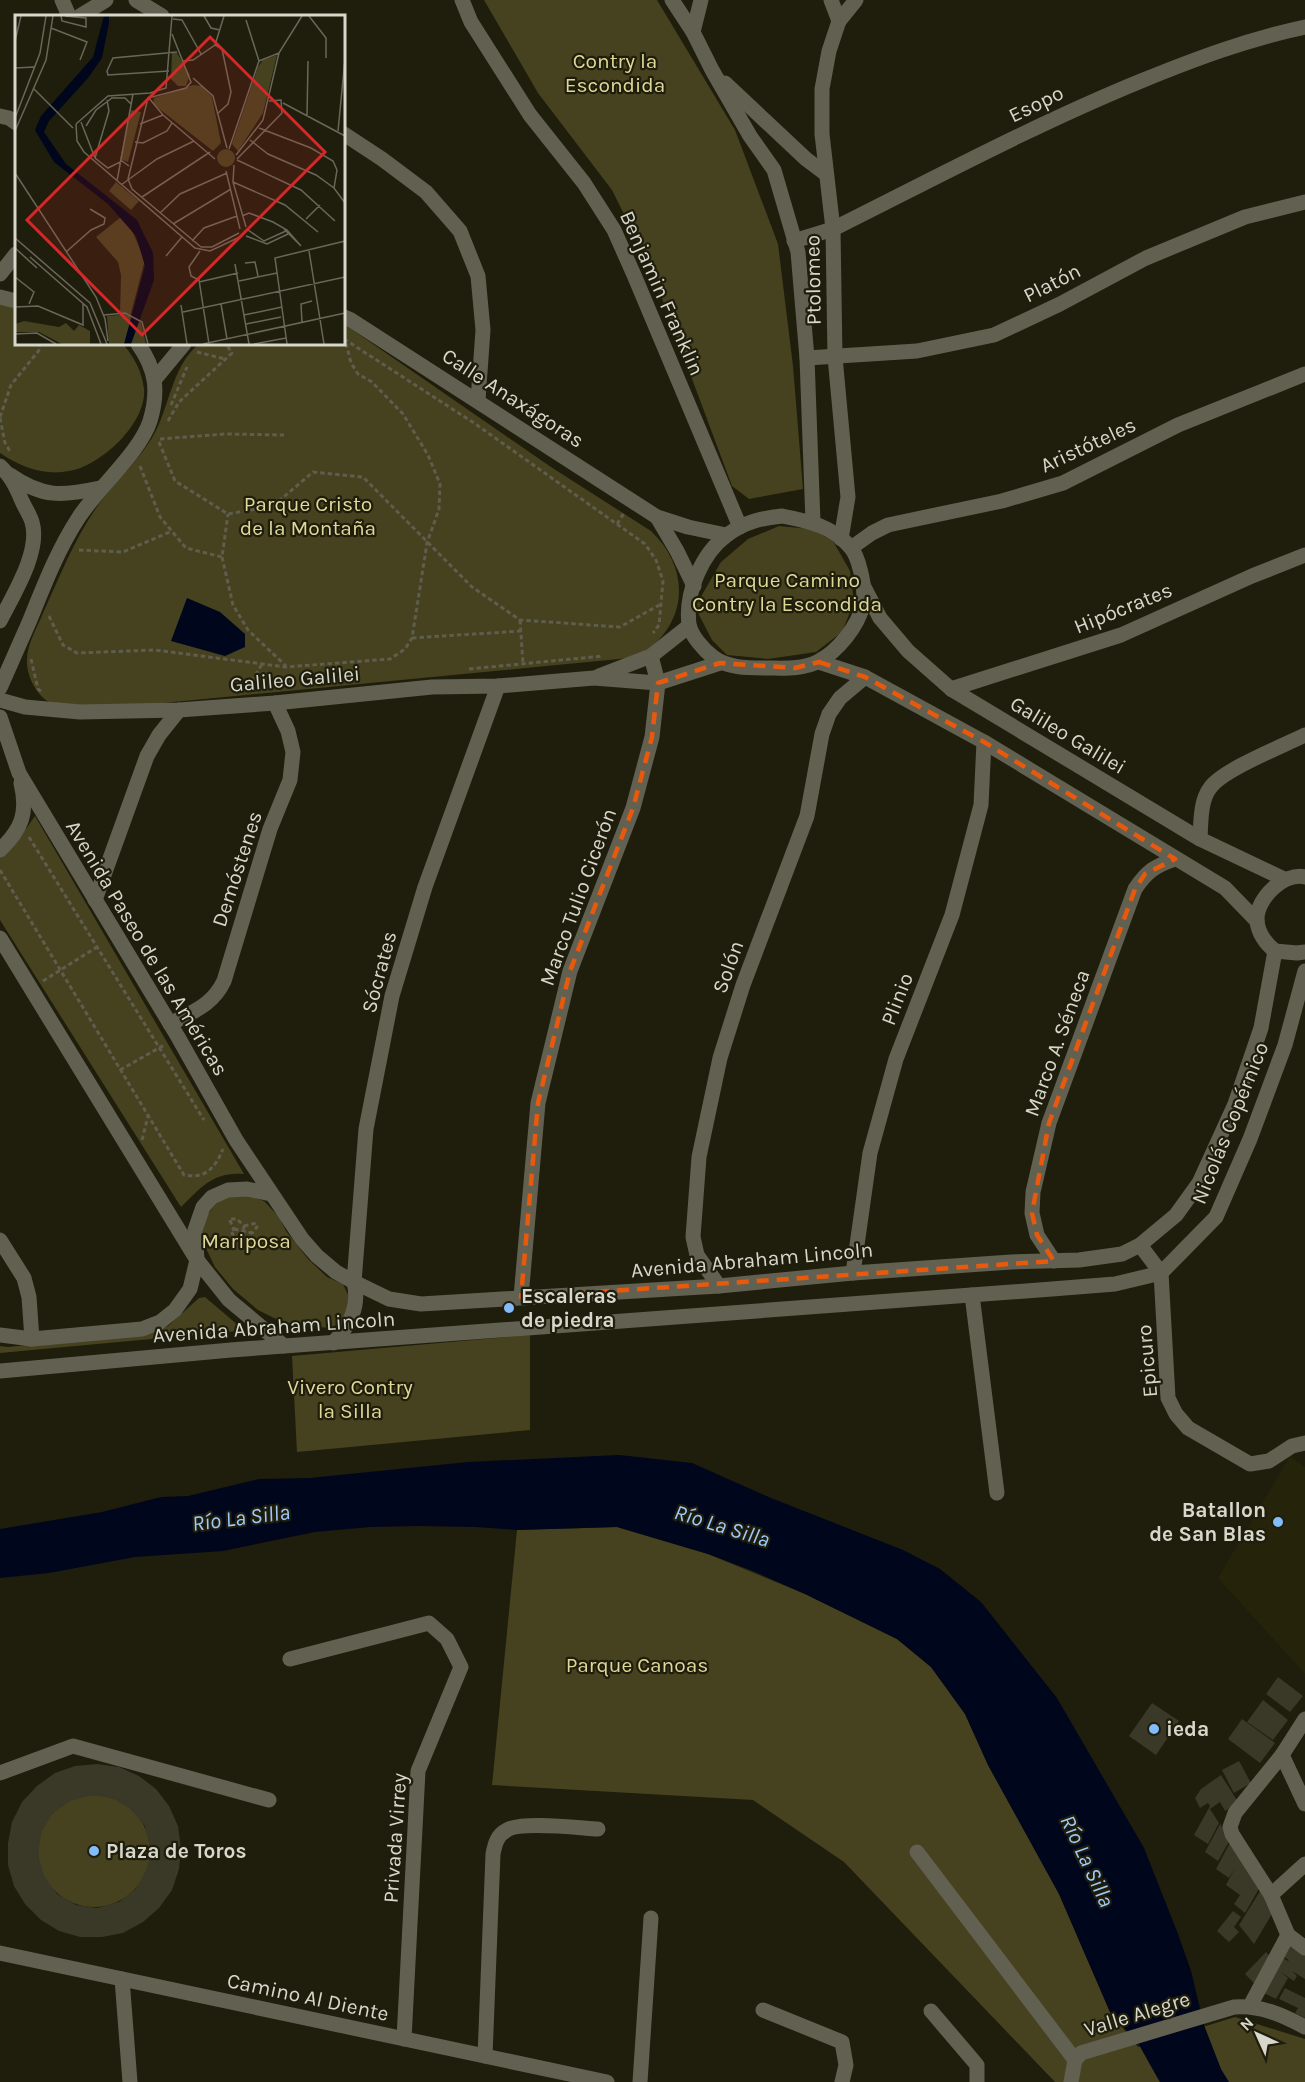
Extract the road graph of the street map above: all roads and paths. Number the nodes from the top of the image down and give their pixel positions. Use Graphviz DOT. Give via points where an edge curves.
graph roads {
  1 [pos="62,0"];
  2 [pos="106,0"];
  3 [pos="136,0"];
  4 [pos="462,0"];
  5 [pos="672,0"];
  6 [pos="701,0"];
  7 [pos="831,0"];
  8 [pos="856,0"];
  9 [pos="69,15"];
  10 [pos="82,15"];
  11 [pos="160,15"];
  12 [pos="839,21"];
  13 [pos="1305,27"];
  14 [pos="693,32"];
  15 [pos="712,70"];
  16 [pos="0,116"];
  17 [pos="15,122"];
  18 [pos="345,135"];
  19 [pos="825,174"];
  20 [pos="1305,202"];
  21 [pos="833,229"];
  22 [pos="794,241"];
  23 [pos="15,255"];
  24 [pos="0,274"];
  25 [pos="0,297"];
  26 [pos="15,301"];
  27 [pos="347,319"];
  28 [pos="345,340"];
  29 [pos="345,342"];
  30 [pos="40,345"];
  31 [pos="139,345"];
  32 [pos="227,345"];
  33 [pos="186,347"];
  34 [pos="200,347"];
  35 [pos="835,357"];
  36 [pos="807,358"];
  37 [pos="225,359"];
  38 [pos="1305,374"];
  39 [pos="155,380"];
  40 [pos="478,400"];
  41 [pos="0,417"];
  42 [pos="162,428"];
  43 [pos="284,435"];
  44 [pos="157,439"];
  45 [pos="151,446"];
  46 [pos="131,470"];
  47 [pos="5,471"];
  48 [pos="100,488"];
  49 [pos="228,514"];
  50 [pos="657,517"];
  51 [pos="813,522"];
  52 [pos="740,526"];
  53 [pos="172,531"];
  54 [pos="726,535"];
  55 [pos="84,541"];
  56 [pos="427,543"];
  57 [pos="846,543"];
  58 [pos="1305,555"];
  59 [pos="222,557"];
  60 [pos="694,586"];
  61 [pos="864,587"];
  62 [pos="661,604"];
  63 [pos="520,620"];
  64 [pos="0,621"];
  65 [pos="44,621"];
  66 [pos="689,626"];
  67 [pos="521,631"];
  68 [pos="652,633"];
  69 [pos="412,638"];
  70 [pos="612,655"];
  71 [pos="651,656"];
  72 [pos="31,658"];
  73 [pos="819,662"];
  74 [pos="523,663"];
  75 [pos="720,663"];
  76 [pos="262,664"];
  77 [pos="286,667"];
  78 [pos="468,669"];
  79 [pos="594,678"];
  80 [pos="865,678"];
  81 [pos="658,682"];
  82 [pos="526,684"];
  83 [pos="498,686"];
  84 [pos="0,688"];
  85 [pos="951,689"];
  86 [pos="257,690"];
  87 [pos="45,694"];
  88 [pos="0,700"];
  89 [pos="275,703"];
  90 [pos="180,710"];
  91 [pos="0,717"];
  92 [pos="1305,735"];
  93 [pos="984,742"];
  94 [pos="19,773"];
  95 [pos="21,824"];
  96 [pos="1200,839"];
  97 [pos="0,850"];
  98 [pos="1175,859"];
  99 [pos="0,870"];
  100 [pos="1305,877"];
  101 [pos="1284,879"];
  102 [pos="95,900"];
  103 [pos="1257,921"];
  104 [pos="0,938"];
  105 [pos="97,947"];
  106 [pos="1275,951"];
  107 [pos="1305,952"];
  108 [pos="61,970"];
  109 [pos="1305,971"];
  110 [pos="31,989"];
  111 [pos="174,1031"];
  112 [pos="160,1047"];
  113 [pos="120,1070"];
  114 [pos="210,1129"];
  115 [pos="222,1149"];
  116 [pos="271,1194"];
  117 [pos="245,1224"];
  118 [pos="234,1228"];
  119 [pos="243,1231"];
  120 [pos="252,1233"];
  121 [pos="242,1237"];
  122 [pos="0,1240"];
  123 [pos="1140,1245"];
  124 [pos="197,1260"];
  125 [pos="1054,1261"];
  126 [pos="854,1273"];
  127 [pos="1161,1273"];
  128 [pos="354,1282"];
  129 [pos="719,1286"];
  130 [pos="972,1295"];
  131 [pos="521,1297"];
  132 [pos="0,1335"];
  133 [pos="32,1339"];
  134 [pos="333,1344"];
  135 [pos="284,1346"];
  136 [pos="0,1371"];
  137 [pos="1298,1445"];
  138 [pos="997,1493"];
  139 [pos="290,1659"];
  140 [pos="1305,1719"];
  141 [pos="1282,1755"];
  142 [pos="0,1773"];
  143 [pos="269,1800"];
  144 [pos="1305,1804"];
  145 [pos="598,1829"];
  146 [pos="917,1852"];
  147 [pos="1305,1864"];
  148 [pos="1271,1895"];
  149 [pos="651,1918"];
  150 [pos="1288,1935"];
  151 [pos="1305,1948"];
  152 [pos="0,1953"];
  153 [pos="122,1979"];
  154 [pos="1242,2006"];
  155 [pos="763,2010"];
  156 [pos="931,2011"];
  157 [pos="1305,2027"];
  158 [pos="404,2039"];
  159 [pos="484,2056"];
  160 [pos="1078,2056"];
  161 [pos="602,2081"];
  162 [pos="130,2082"];
  163 [pos="640,2082"];
  164 [pos="842,2082"];
  165 [pos="977,2082"];
  166 [pos="1071,2082"];
  1 -- 9 [label="street"];
  2 -- 10 [label="street"];
  3 -- 11 [label="street"];
  4 -- 52 [label="street, Benjamin Franklin" via="471,22 530,115 584,183 614,230"];
  5 -- 14 [label="street, Ptolomeo"];
  6 -- 14 [label="street"];
  7 -- 12 [label="street"];
  8 -- 12 [label="street"];
  12 -- 19 [label="street" via="822,89"];
  13 -- 21 [label="street, Esopo" via="1201,56 1072,109"];
  14 -- 15 [label="street, Ptolomeo"];
  15 -- 19 [label="street, Ptolomeo"];
  15 -- 22 [label="street, Ptolomeo" via="774,170"];
  16 -- 17 [label="street"];
  18 -- 40 [label="street" via="426,192 460,231 478,276 483,330"];
  19 -- 21 [label="street, Ptolomeo"];
  20 -- 35 [label="street, Platón" via="1245,217 1146,258 994,335 917,351"];
  21 -- 22 [label="street, Esopo"];
  21 -- 35 [label="street, Ptolomeo"];
  22 -- 36 [label="street, Ptolomeo"];
  23 -- 24 [label="street"];
  25 -- 26 [label="street"];
  27 -- 40 [label="street, Calle Anaxágoras"];
  28 -- 62 [label="path" via="474,423 645,544 663,581"];
  29 -- 56 [label="path" via="358,374 372,382 403,414 440,484 439,509"];
  30 -- 41 [label="path" via="11,384"];
  31 -- 39 [label="street"];
  32 -- 37 [label="path" via="232,353"];
  33 -- 34 [label="path"];
  33 -- 37 [label="path"];
  33 -- 39 [label="street"];
  33 -- 42 [label="path"];
  35 -- 36 [label="street, Platón"];
  35 -- 57 [label="street, Ptolomeo" via="848,497"];
  36 -- 51 [label="street, Ptolomeo"];
  37 -- 44 [label="path" via="179,402"];
  38 -- 57 [label="street, Aristóteles" via="1178,425 1063,483 1002,501 888,525"];
  39 -- 48 [label="street" via="149,424 139,442"];
  40 -- 50 [label="street, Calle Anaxágoras"];
  43 -- 44 [label="path"];
  44 -- 45 [label="path"];
  44 -- 49 [label="path" via="175,481"];
  46 -- 53 [label="path" via="138,461 160,517"];
  47 -- 48 [label="street" via="44,493 78,493"];
  47 -- 64 [label="street" via="32,523 34,539 28,562"];
  48 -- 84 [label="street" via="79,517 43,585"];
  49 -- 56 [label="path" via="273,506 314,472 363,477"];
  49 -- 59 [label="path"];
  50 -- 54 [label="street, Calle Anaxágoras"];
  50 -- 60 [label="street, Calle Anaxágoras"];
  51 -- 52 [label="street" via="782,516"];
  51 -- 57 [label="street"];
  52 -- 54 [label="street"];
  53 -- 55 [label="path" via="123,552 79,550"];
  53 -- 59 [label="path" via="186,548"];
  54 -- 60 [label="street" via="709,553"];
  56 -- 63 [label="path" via="472,588"];
  56 -- 69 [label="path"];
  57 -- 61 [label="street" via="856,556"];
  58 -- 85 [label="street, Hipócrates" via="1121,636"];
  59 -- 77 [label="path" via="233,605 248,630"];
  60 -- 66 [label="street"];
  61 -- 73 [label="street" via="863,605 854,625 839,646"];
  61 -- 85 [label="street, Galileo Galilei" via="880,618 908,651"];
  62 -- 63 [label="path" via="620,627"];
  62 -- 68 [label="path" via="659,624"];
  63 -- 67 [label="path"];
  65 -- 76 [label="path" via="47,612 63,645 77,653 155,650"];
  66 -- 71 [label="street, Galileo Galilei"];
  66 -- 75 [label="street"];
  67 -- 69 [label="path"];
  67 -- 74 [label="path"];
  69 -- 77 [label="path" via="405,649 390,659"];
  70 -- 74 [label="path"];
  71 -- 79 [label="street, Galileo Galilei"];
  71 -- 81 [label="street, Marco Tulio Cicerón"];
  72 -- 87 [label="path" via="38,689"];
  73 -- 75 [label="street" via="795,668"];
  73 -- 80 [label="street"];
  74 -- 78 [label="path"];
  74 -- 82 [label="path"];
  75 -- 81 [label="street, Galileo Galilei"];
  76 -- 77 [label="path"];
  76 -- 86 [label="path" via="247,690"];
  79 -- 81 [label="street, Galileo Galilei"];
  79 -- 82 [label="street, Galileo Galilei"];
  80 -- 93 [label="street"];
  80 -- 129 [label="street, Solón" via="840,698 829,714 807,816 743,985 720,1058 699,1158 693,1237 697,1255"];
  81 -- 131 [label="street, Marco Tulio Cicerón" via="652,737 633,808 570,971 538,1103"];
  82 -- 83 [label="street, Galileo Galilei"];
  83 -- 89 [label="street, Galileo Galilei" via="432,687"];
  83 -- 128 [label="street, Sócrates" via="425,887 392,996 366,1128"];
  85 -- 96 [label="street, Galileo Galilei"];
  88 -- 90 [label="street, Galileo Galilei" via="25,707 80,712"];
  89 -- 90 [label="street, Galileo Galilei"];
  89 -- 111 [label="street, Demóstenes" via="293,752 290,780 270,829 218,994"];
  90 -- 102 [label="street" via="147,756"];
  91 -- 94 [label="street, Avenida Paseo de las Américas"];
  92 -- 96 [label="street" via="1222,776 1209,789 1203,803"];
  93 -- 98 [label="street"];
  93 -- 126 [label="street, Plinio" via="981,805 952,915 896,1059 870,1153"];
  94 -- 95 [label="street" via="24,808"];
  94 -- 102 [label="street, Avenida Paseo de las Américas"];
  95 -- 97 [label="street"];
  95 -- 105 [label="path"];
  96 -- 101 [label="street, Galileo Galilei"];
  98 -- 103 [label="street" via="1225,888"];
  98 -- 125 [label="street, Marco A. Séneca" via="1145,874 1135,889 1049,1123 1032,1212 1037,1235"];
  99 -- 108 [label="path"];
  100 -- 101 [label="street"];
  101 -- 103 [label="street" via="1266,898"];
  102 -- 111 [label="street, Avenida Paseo de las Américas"];
  103 -- 106 [label="street" via="1261,936"];
  104 -- 110 [label="street"];
  105 -- 108 [label="path"];
  105 -- 112 [label="path"];
  106 -- 107 [label="street"];
  106 -- 123 [label="street, Nicolás Copérnico" via="1261,1029 1235,1104 1199,1183 1176,1215"];
  108 -- 110 [label="path"];
  108 -- 113 [label="path"];
  109 -- 127 [label="street, Nicolás Copérnico" via="1285,1045 1216,1217"];
  110 -- 124 [label="street"];
  111 -- 112 [label="path"];
  111 -- 116 [label="street, Avenida Paseo de las Américas"];
  112 -- 113 [label="path"];
  112 -- 114 [label="path"];
  113 -- 115 [label="path" via="184,1175 205,1173 218,1161"];
  116 -- 124 [label="street, Avenida Abraham Lincoln" via="238,1188 212,1197 195,1230"];
  116 -- 128 [label="street, Avenida Abraham Lincoln" via="317,1256"];
  117 -- 118 [label="path" via="233,1219 230,1221"];
  117 -- 119 [label="path"];
  117 -- 120 [label="path" via="256,1223"];
  118 -- 119 [label="path"];
  118 -- 121 [label="path" via="233,1237"];
  119 -- 120 [label="path"];
  119 -- 121 [label="path"];
  120 -- 121 [label="path" via="253,1238 247,1242"];
  122 -- 133 [label="street" via="24,1278"];
  123 -- 125 [label="street, Avenida Abraham Lincoln" via="1122,1254"];
  123 -- 127 [label="street"];
  124 -- 133 [label="street, Avenida Abraham Lincoln" via="190,1289 175,1310 160,1322 142,1329"];
  124 -- 135 [label="street" via="229,1300"];
  125 -- 126 [label="street, Avenida Abraham Lincoln"];
  126 -- 129 [label="street, Avenida Abraham Lincoln"];
  127 -- 130 [label="street, Avenida Abraham Lincoln" via="1115,1284"];
  127 -- 137 [label="street, Epicuro" via="1168,1398 1176,1414 1188,1428 1250,1464 1269,1461"];
  128 -- 131 [label="street, Avenida Abraham Lincoln" via="389,1299 422,1304"];
  128 -- 134 [label="street, Sócrates" via="357,1293 352,1318"];
  129 -- 131 [label="street, Avenida Abraham Lincoln"];
  130 -- 134 [label="street, Avenida Abraham Lincoln"];
  130 -- 138 [label="street"];
  132 -- 133 [label="street, Avenida Abraham Lincoln"];
  134 -- 135 [label="street, Avenida Abraham Lincoln"];
  135 -- 136 [label="street, Avenida Abraham Lincoln"];
  139 -- 158 [label="street, Privada Virrey" via="429,1623 447,1639 460,1667 418,1771"];
  140 -- 141 [label="street"];
  141 -- 144 [label="street"];
  141 -- 148 [label="street" via="1235,1813 1230,1827"];
  142 -- 143 [label="street" via="73,1746"];
  145 -- 159 [label="street" via="521,1825 507,1829 496,1840"];
  146 -- 160 [label="street"];
  147 -- 148 [label="street"];
  148 -- 150 [label="street"];
  149 -- 163 [label="street"];
  150 -- 151 [label="street"];
  150 -- 154 [label="street"];
  152 -- 153 [label="street, Camino Al Diente"];
  153 -- 158 [label="street, Camino Al Diente"];
  153 -- 162 [label="street"];
  154 -- 157 [label="street" via="1278,2013"];
  154 -- 160 [label="street, Valle Alegre"];
  155 -- 164 [label="street" via="842,2042 846,2066"];
  156 -- 165 [label="street" via="977,2065"];
  158 -- 159 [label="street, Camino Al Diente"];
  159 -- 161 [label="street, Camino Al Diente"];
  160 -- 166 [label="street, Valle Alegre"];
}
